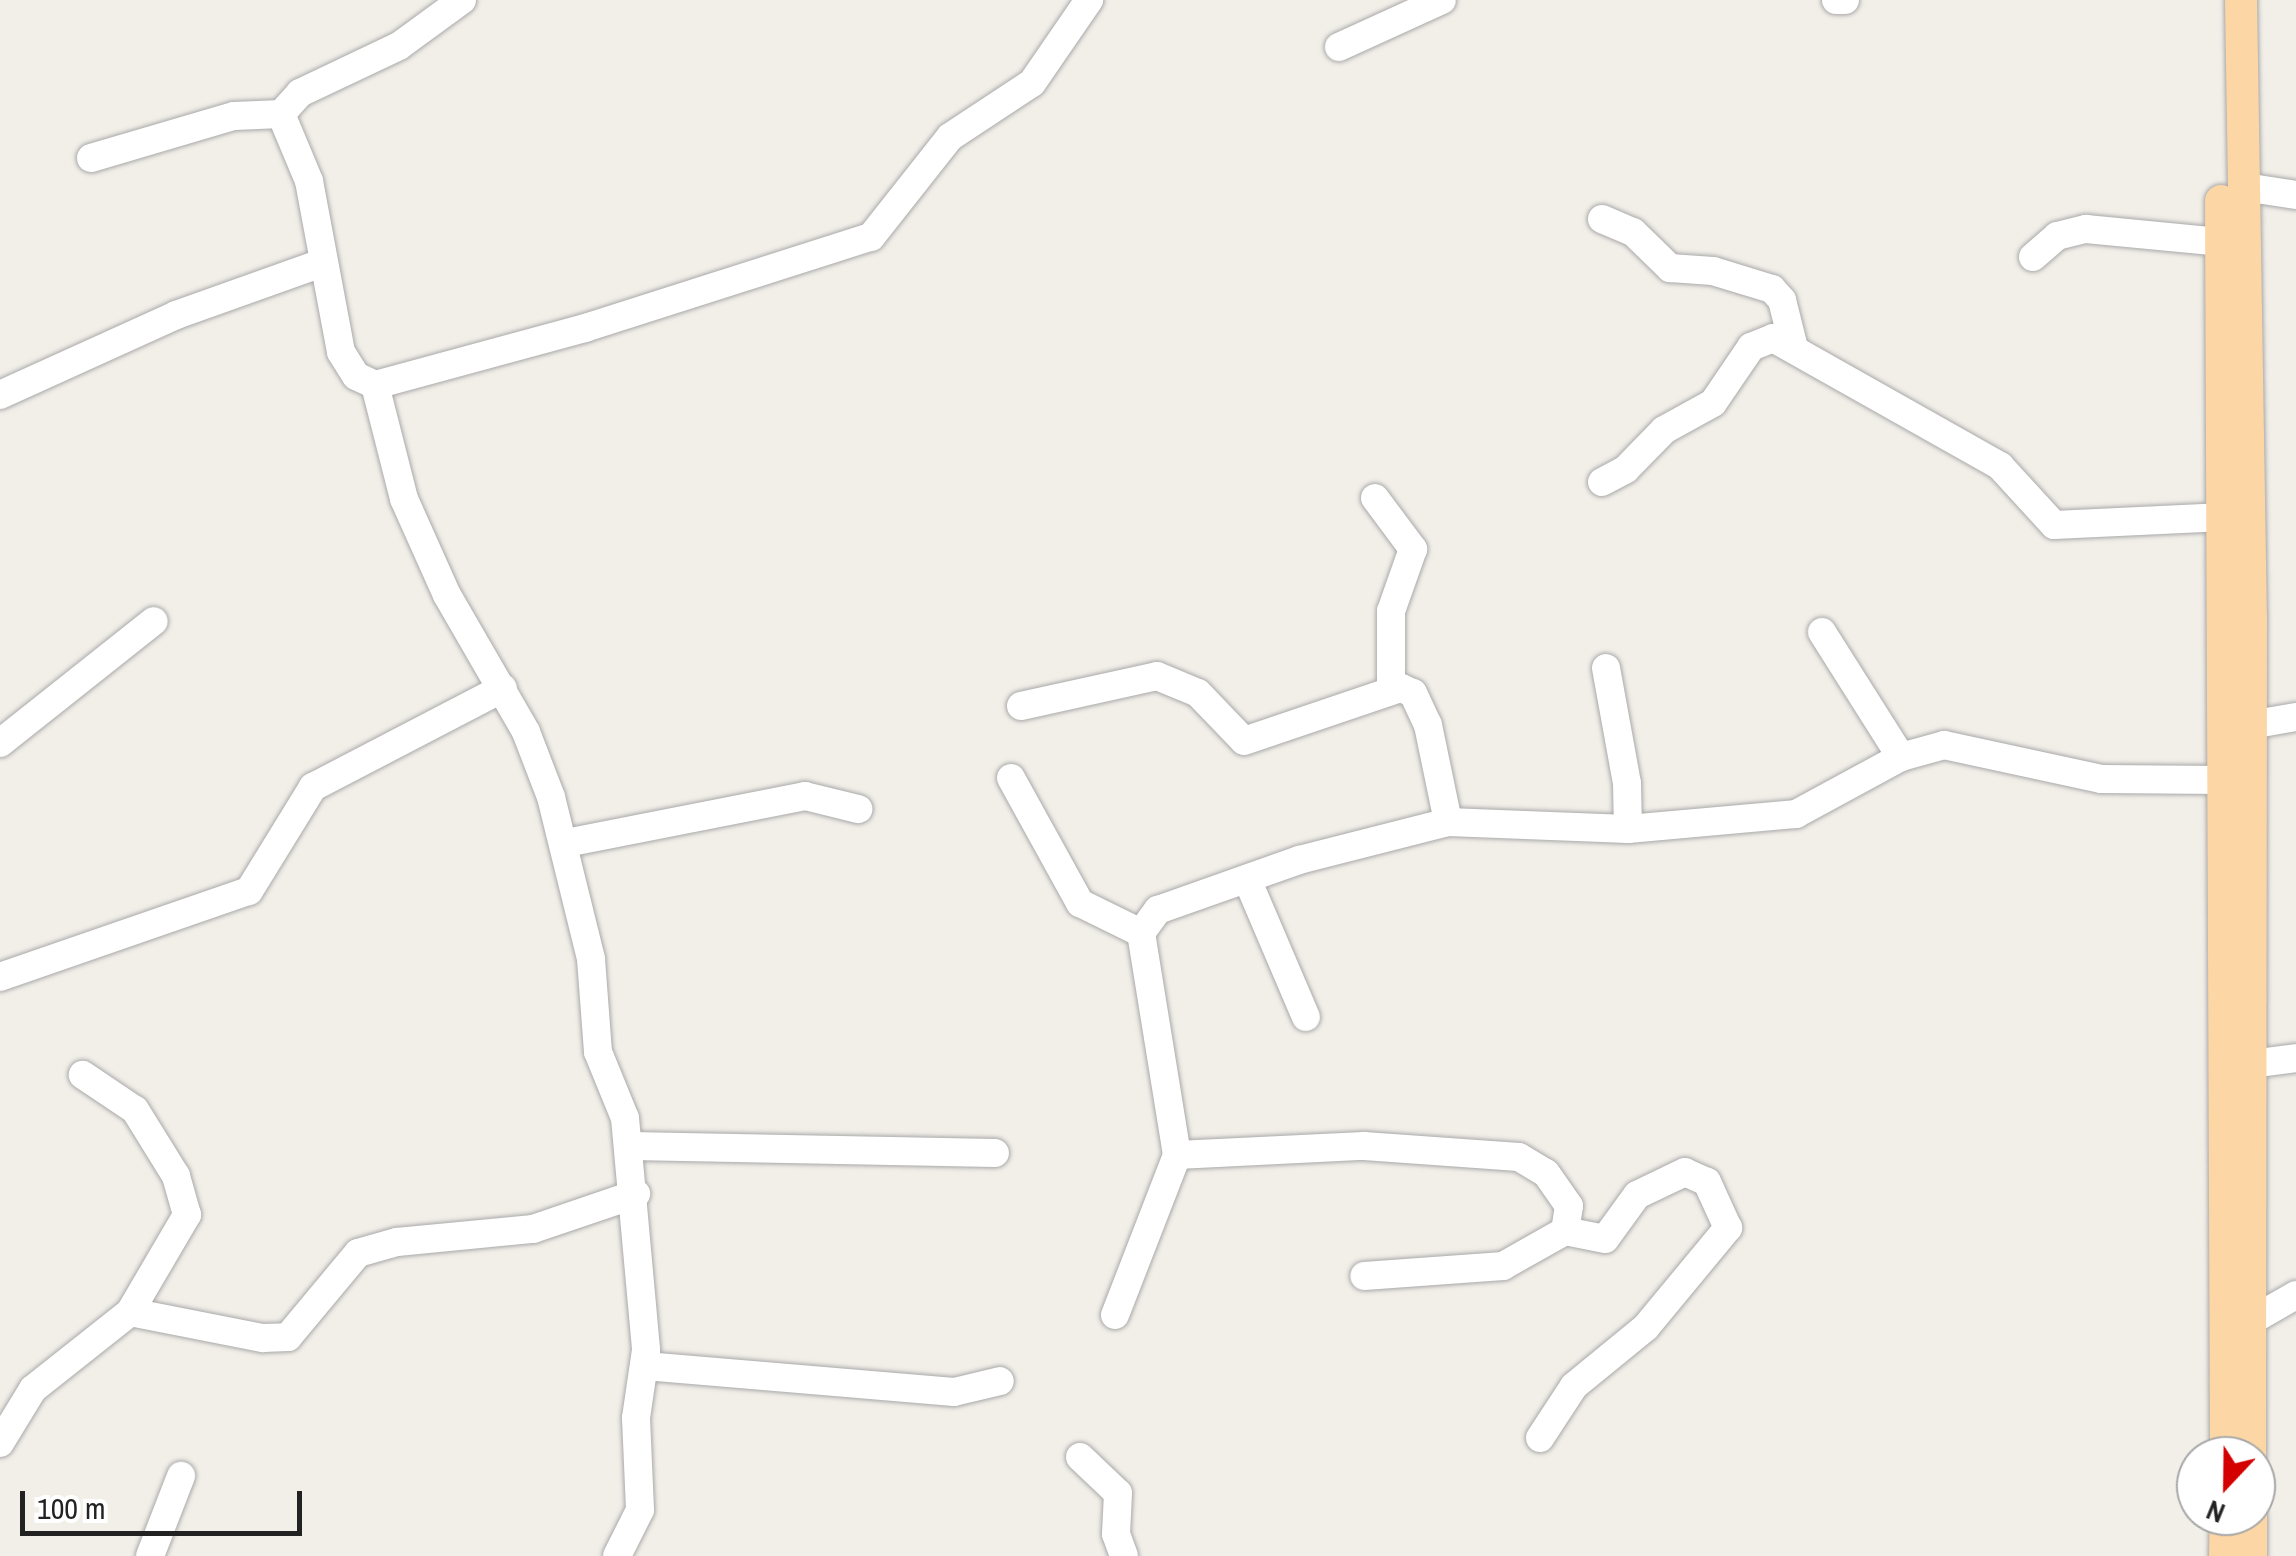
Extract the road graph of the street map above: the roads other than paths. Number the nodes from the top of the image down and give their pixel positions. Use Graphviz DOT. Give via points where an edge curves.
graph roads {
  1 [pos="462,0"];
  2 [pos="1089,0"];
  3 [pos="1442,0"];
  4 [pos="1836,0"];
  5 [pos="1845,0"];
  6 [pos="2218,0"];
  7 [pos="2241,0"];
  8 [pos="427,8"];
  9 [pos="1339,47"];
  10 [pos="281,114"];
  11 [pos="91,158"];
  12 [pos="2244,186"];
  13 [pos="2296,195"];
  14 [pos="1602,219"];
  15 [pos="2222,242"];
  16 [pos="2033,258"];
  17 [pos="322,264"];
  18 [pos="1793,344"];
  19 [pos="376,385"];
  20 [pos="0,395"];
  21 [pos="1602,482"];
  22 [pos="1374,498"];
  23 [pos="2225,517"];
  24 [pos="154,621"];
  25 [pos="1822,632"];
  26 [pos="1606,668"];
  27 [pos="503,688"];
  28 [pos="1391,688"];
  29 [pos="1020,706"];
  30 [pos="2296,717"];
  31 [pos="2250,725"];
  32 [pos="0,743"];
  33 [pos="1900,758"];
  34 [pos="1011,778"];
  35 [pos="2223,780"];
  36 [pos="858,809"];
  37 [pos="1448,822"];
  38 [pos="1628,829"];
  39 [pos="566,843"];
  40 [pos="1247,879"];
  41 [pos="1140,934"];
  42 [pos="0,977"];
  43 [pos="1306,1017"];
  44 [pos="2296,1058"];
  45 [pos="2250,1064"];
  46 [pos="82,1075"];
  47 [pos="631,1146"];
  48 [pos="995,1153"];
  49 [pos="1177,1156"];
  50 [pos="636,1194"];
  51 [pos="1565,1232"];
  52 [pos="1364,1276"];
  53 [pos="2296,1295"];
  54 [pos="130,1312"];
  55 [pos="1115,1315"];
  56 [pos="2249,1322"];
  57 [pos="645,1366"];
  58 [pos="1000,1380"];
  59 [pos="2226,1436"];
  60 [pos="2250,1436"];
  61 [pos="1540,1438"];
  62 [pos="0,1443"];
  63 [pos="1080,1457"];
  64 [pos="180,1476"];
  65 [pos="150,1556"];
  66 [pos="616,1556"];
  67 [pos="1124,1556"];
  1 -- 8 [label="street"];
  2 -- 19 [label="street" via="1032,83 950,137 871,237"];
  3 -- 9 [label="street"];
  4 -- 5 [label="street"];
  6 -- 15 [label="main road"];
  7 -- 12 [label="main road"];
  8 -- 10 [label="street" via="399,46 300,93"];
  10 -- 11 [label="street" via="234,116"];
  10 -- 17 [label="street" via="309,181"];
  12 -- 13 [label="street"];
  12 -- 31 [label="main road"];
  14 -- 18 [label="street" via="1633,232 1670,268 1713,271 1772,289 1782,300"];
  15 -- 16 [label="street" via="2086,229 2057,236"];
  15 -- 23 [label="main road"];
  17 -- 19 [label="street" via="341,352 356,376"];
  17 -- 20 [label="street" via="190,310"];
  18 -- 21 [label="street" via="1760,339 1713,402 1664,430 1626,469"];
  18 -- 23 [label="street" via="2000,466 2054,525"];
  19 -- 27 [label="street" via="404,499 447,594"];
  22 -- 28 [label="street" via="1413,549 1391,611"];
  23 -- 35 [label="main road"];
  24 -- 32 [label="street"];
  25 -- 33 [label="street"];
  26 -- 38 [label="street" via="1627,783"];
  27 -- 39 [label="street"];
  27 -- 42 [label="street" via="323,778 296,806 249,890"];
  28 -- 29 [label="street" via="1244,741 1198,693 1157,676"];
  28 -- 37 [label="street" via="1413,694 1420,706"];
  30 -- 31 [label="street"];
  31 -- 45 [label="main road"];
  33 -- 35 [label="street" via="1966,746 2101,779"];
  33 -- 38 [label="street" via="1796,814"];
  34 -- 41 [label="street" via="1080,902"];
  35 -- 59 [label="main road"];
  36 -- 39 [label="street" via="805,796"];
  37 -- 38 [label="street"];
  37 -- 40 [label="street"];
  39 -- 47 [label="street" via="594,977 598,1052"];
  40 -- 41 [label="street" via="1158,910"];
  40 -- 43 [label="street"];
  41 -- 49 [label="street"];
  44 -- 45 [label="street"];
  45 -- 56 [label="main road"];
  46 -- 54 [label="street" via="135,1110 188,1208 173,1248"];
  47 -- 48 [label="street"];
  47 -- 50 [label="street"];
  49 -- 51 [label="street" via="1364,1146 1519,1158 1546,1172 1569,1206"];
  49 -- 55 [label="street"];
  50 -- 54 [label="street" via="533,1229 398,1242 358,1253 288,1337"];
  50 -- 57 [label="street"];
  51 -- 52 [label="street" via="1490,1270"];
  51 -- 61 [label="street" via="1605,1239 1637,1195 1685,1172 1706,1182 1728,1228 1646,1327 1574,1386"];
  53 -- 56 [label="street"];
  54 -- 62 [label="street" via="33,1389"];
  56 -- 60 [label="main road"];
  57 -- 58 [label="street" via="954,1392"];
  57 -- 66 [label="street" via="636,1418 640,1510"];
  63 -- 67 [label="street" via="1118,1493 1116,1534"];
  64 -- 65 [label="street"];
}
